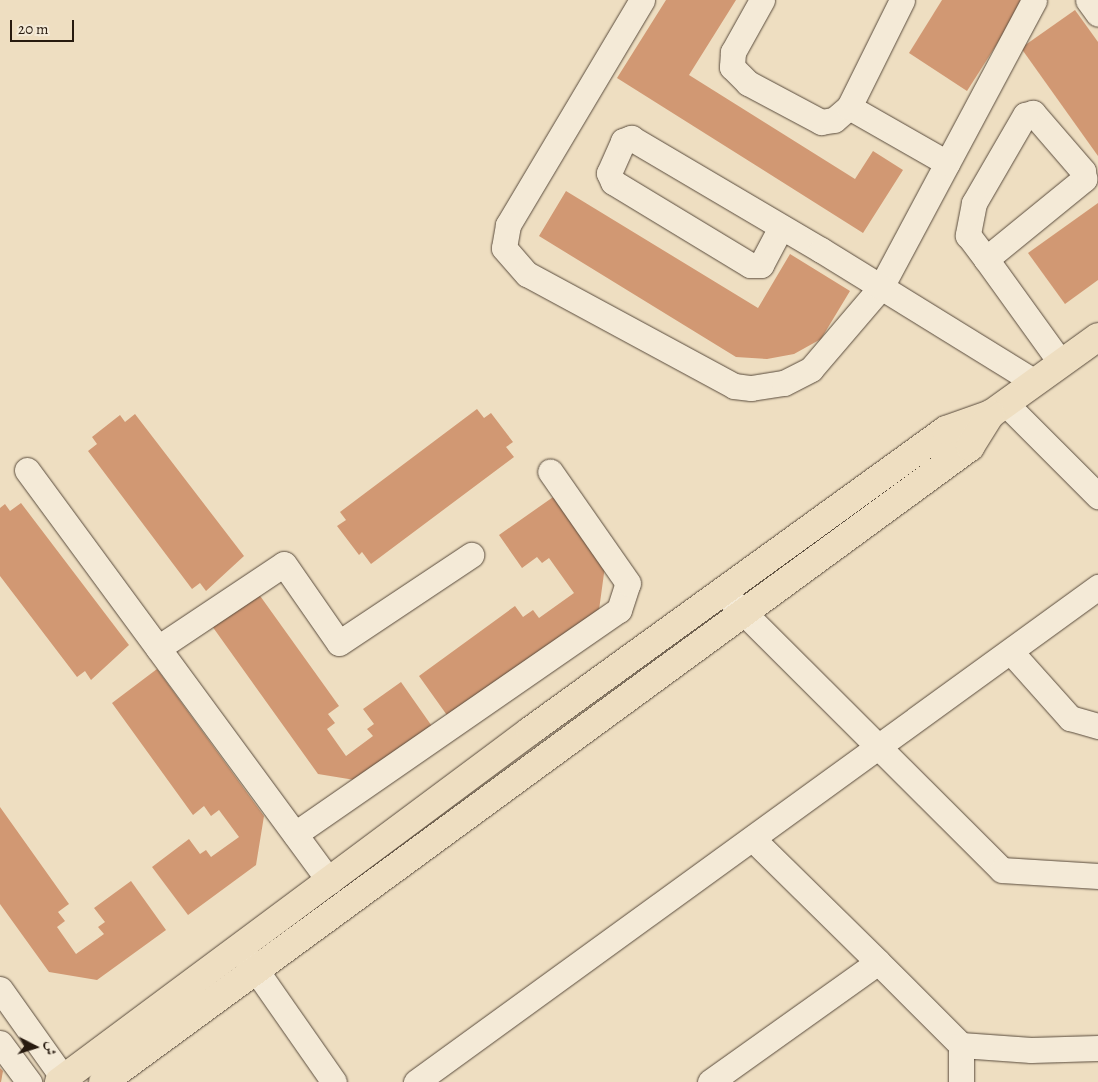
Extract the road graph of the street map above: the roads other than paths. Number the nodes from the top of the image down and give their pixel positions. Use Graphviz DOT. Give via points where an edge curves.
graph roads {
  1 [pos="642,0"];
  2 [pos="762,0"];
  3 [pos="902,0"];
  4 [pos="1034,0"];
  5 [pos="1088,0"];
  6 [pos="1098,14"];
  7 [pos="849,107"];
  8 [pos="947,163"];
  9 [pos="781,228"];
  10 [pos="986,259"];
  11 [pos="881,287"];
  12 [pos="1098,337"];
  13 [pos="1061,362"];
  14 [pos="1035,382"];
  15 [pos="998,408"];
  16 [pos="27,470"];
  17 [pos="550,471"];
  18 [pos="1098,496"];
  19 [pos="472,555"];
  20 [pos="1098,587"];
  21 [pos="725,592"];
  22 [pos="743,614"];
  23 [pos="158,648"];
  24 [pos="1011,652"];
  25 [pos="1098,726"];
  26 [pos="878,745"];
  27 [pos="295,834"];
  28 [pos="753,839"];
  29 [pos="380,845"];
  30 [pos="395,868"];
  31 [pos="1098,876"];
  32 [pos="330,882"];
  33 [pos="239,947"];
  34 [pos="878,962"];
  35 [pos="257,972"];
  36 [pos="0,989"];
  37 [pos="0,1043"];
  38 [pos="961,1045"];
  39 [pos="1098,1048"];
  40 [pos="61,1080"];
  41 [pos="713,1081"];
  42 [pos="29,1082"];
  43 [pos="103,1082"];
  44 [pos="334,1082"];
  45 [pos="416,1082"];
  46 [pos="961,1082"];
  1 -- 11 [label="street" via="508,225 504,248 512,261 527,274 734,386 751,388 784,383 811,368"];
  2 -- 7 [label="street" via="733,52 732,67 748,83 821,122 834,120"];
  3 -- 7 [label="street"];
  4 -- 8 [label="street"];
  5 -- 6 [label="street"];
  7 -- 8 [label="street"];
  8 -- 11 [label="street"];
  9 -- 9 [label="street" via="631,138 623,141 609,173 613,182 750,265 761,265"];
  9 -- 11 [label="street"];
  10 -- 10 [label="street" via="1084,179 1077,164 1033,112 1025,116 974,202 968,235"];
  10 -- 13 [label="street"];
  11 -- 14 [label="street"];
  12 -- 13 [label="main road"];
  13 -- 14 [label="main road"];
  14 -- 15 [label="main road"];
  15 -- 18 [label="street"];
  15 -- 21 [label="main road" via="946,430"];
  15 -- 22 [label="main road" via="970,447"];
  16 -- 23 [label="street"];
  17 -- 27 [label="street" via="628,583 619,610"];
  19 -- 23 [label="street" via="339,643 284,564"];
  20 -- 24 [label="street"];
  21 -- 22 [label="street"];
  21 -- 29 [label="main road"];
  22 -- 26 [label="street"];
  22 -- 30 [label="main road"];
  23 -- 27 [label="street"];
  24 -- 25 [label="street" via="1070,718"];
  24 -- 26 [label="street"];
  26 -- 28 [label="street"];
  26 -- 31 [label="street" via="1002,870"];
  27 -- 32 [label="street"];
  28 -- 34 [label="street"];
  28 -- 45 [label="street"];
  29 -- 30 [label="main road"];
  29 -- 32 [label="main road"];
  30 -- 35 [label="main road"];
  32 -- 33 [label="main road"];
  33 -- 35 [label="street"];
  33 -- 40 [label="main road"];
  34 -- 38 [label="street"];
  34 -- 41 [label="street"];
  35 -- 43 [label="main road"];
  35 -- 44 [label="street"];
  36 -- 40 [label="street"];
  37 -- 42 [label="street"];
  38 -- 39 [label="street" via="1030,1050"];
  38 -- 46 [label="street"];
}
